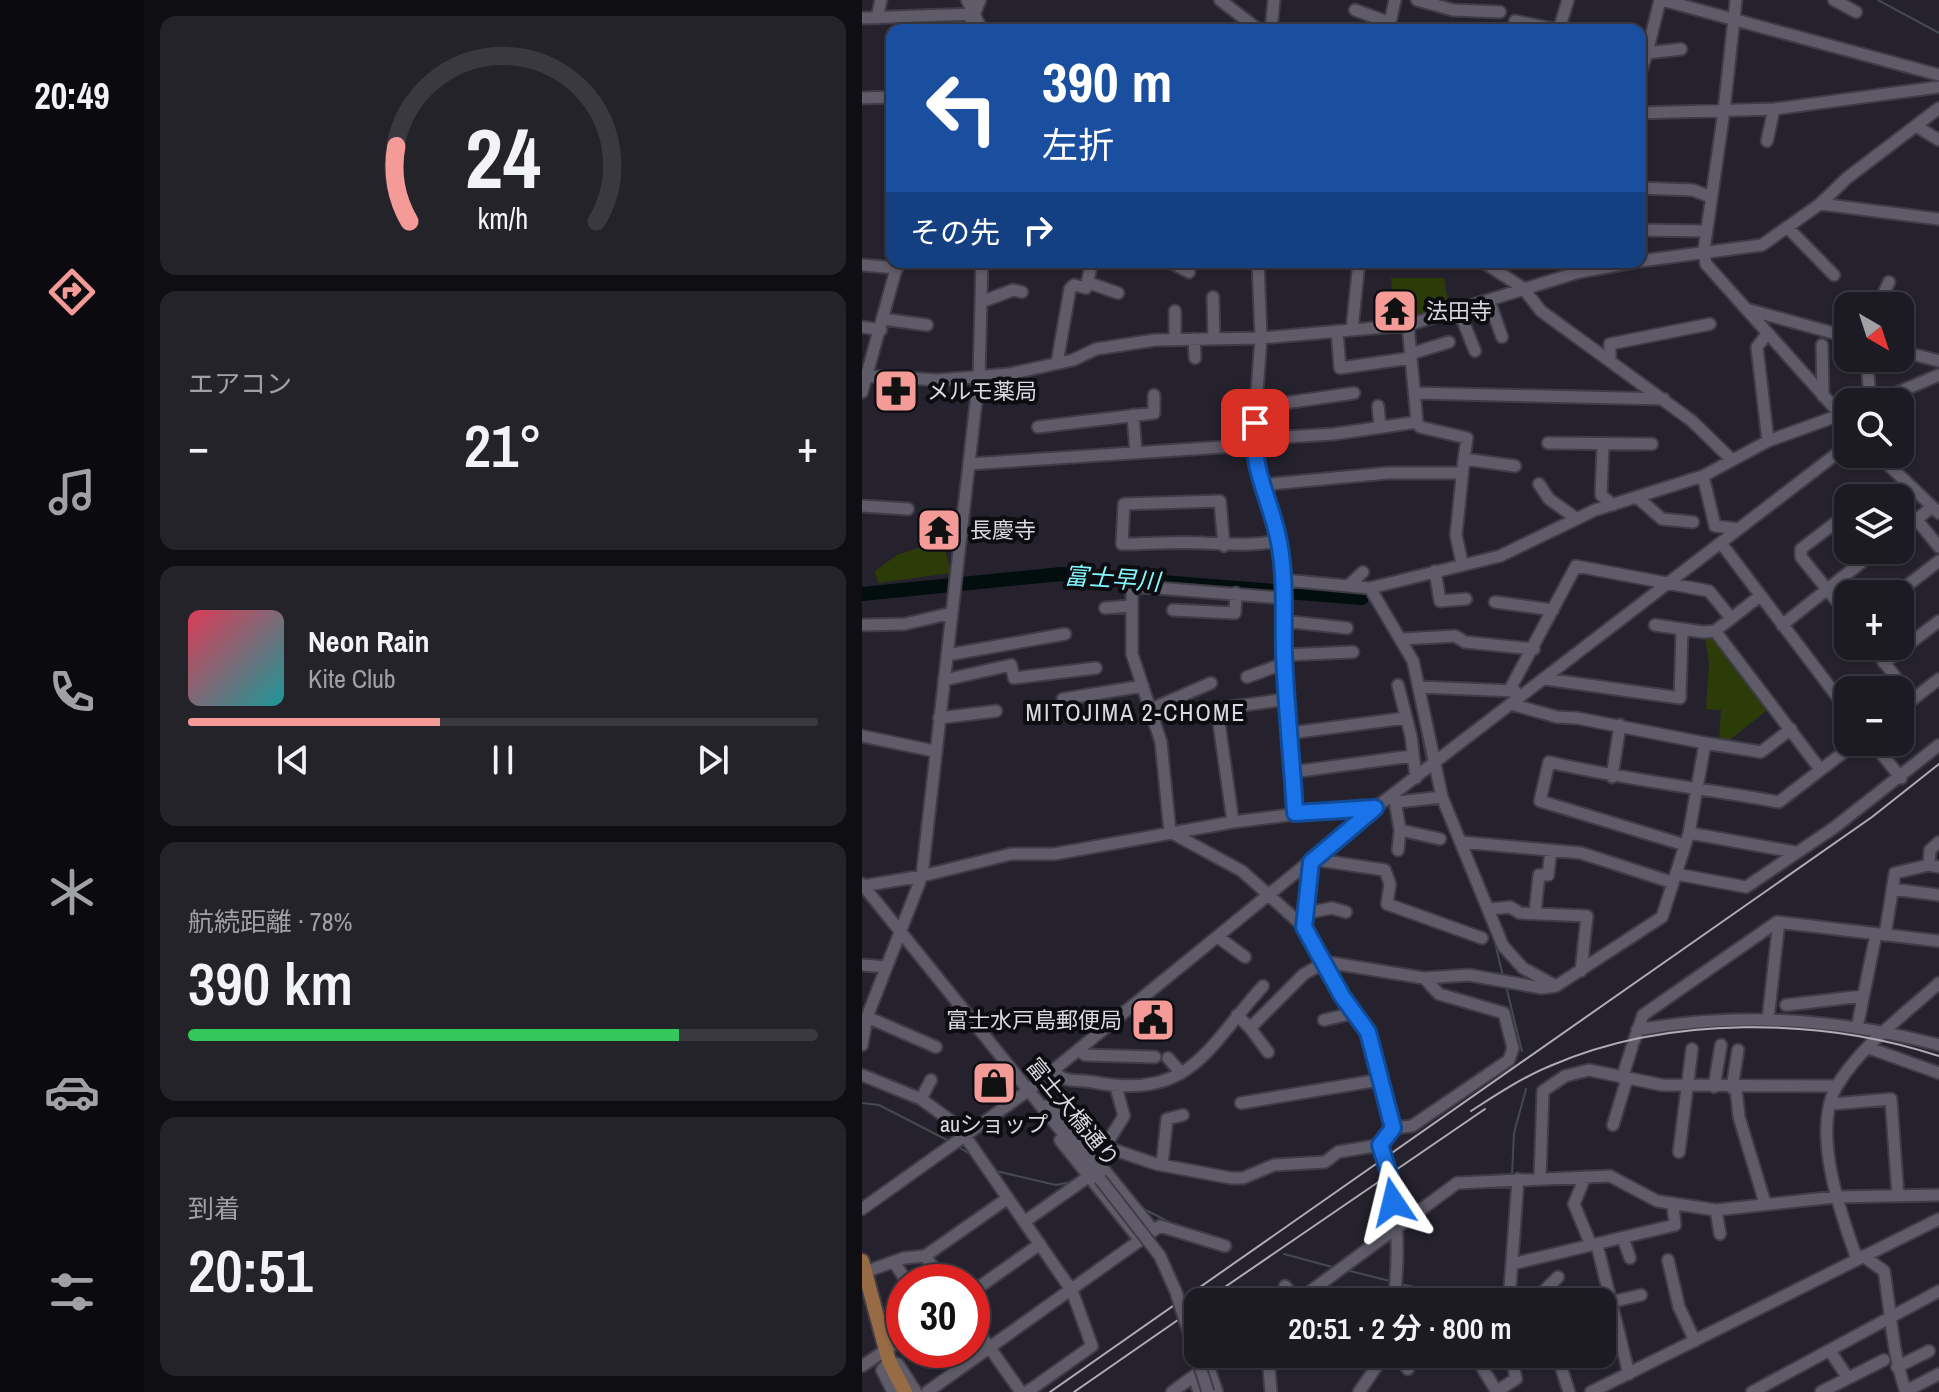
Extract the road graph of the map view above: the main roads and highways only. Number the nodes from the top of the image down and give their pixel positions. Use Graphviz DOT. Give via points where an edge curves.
graph roads {
  1 [pos="863,1269"];
  2 [pos="905,1392"];
  1 -- 2 [label="main road" via="888,1355"];
}
